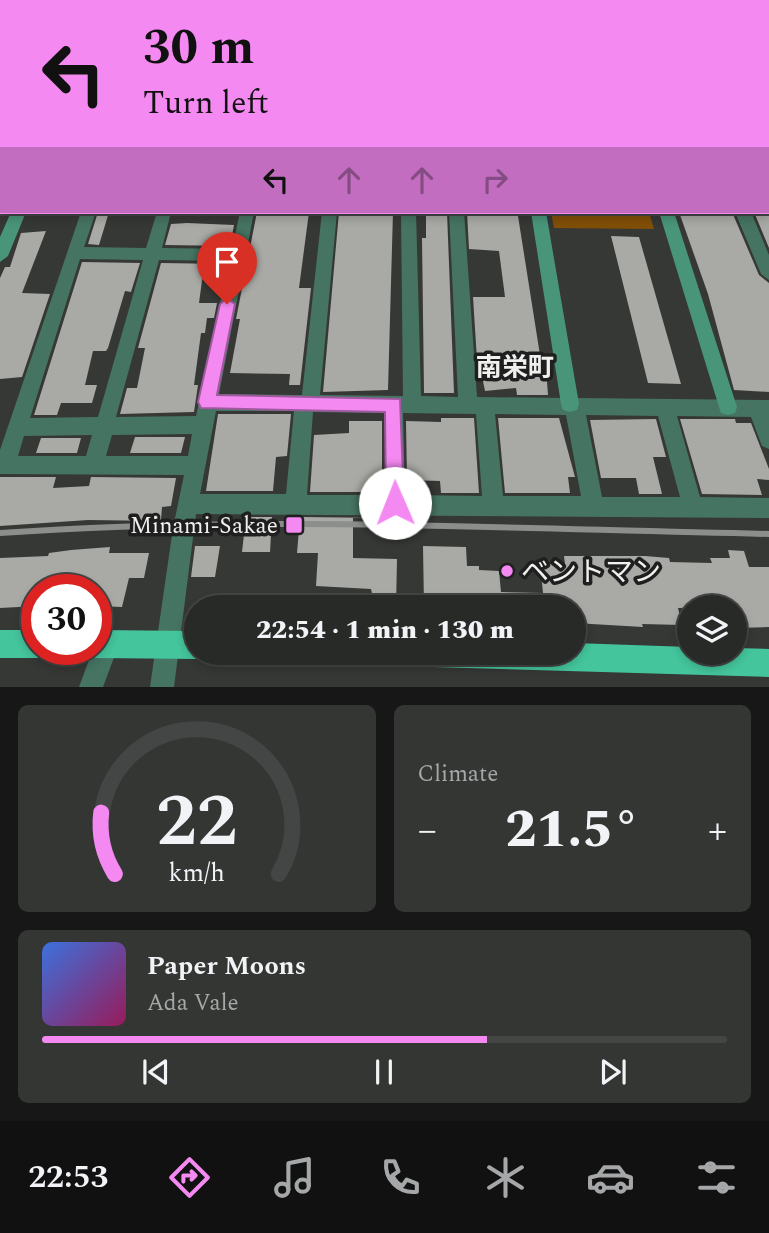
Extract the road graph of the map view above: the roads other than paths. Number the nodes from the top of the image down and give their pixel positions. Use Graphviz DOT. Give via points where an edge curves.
graph roads {
  1 [pos="32,0"];
  2 [pos="45,0"];
  3 [pos="17,214"];
  4 [pos="87,214"];
  5 [pos="163,214"];
  6 [pos="247,214"];
  7 [pos="330,214"];
  8 [pos="409,214"];
  9 [pos="457,214"];
  10 [pos="538,214"];
  11 [pos="667,214"];
  12 [pos="744,214"];
  13 [pos="75,253"];
  14 [pos="153,254"];
  15 [pos="237,255"];
  16 [pos="0,256"];
  17 [pos="769,274"];
  18 [pos="207,402"];
  19 [pos="307,403"];
  20 [pos="570,404"];
  21 [pos="403,405"];
  22 [pos="477,405"];
  23 [pos="665,406"];
  24 [pos="728,407"];
  25 [pos="763,408"];
  26 [pos="202,425"];
  27 [pos="104,426"];
  28 [pos="17,427"];
  29 [pos="769,440"];
  30 [pos="94,464"];
  31 [pos="2,465"];
  32 [pos="194,466"];
  33 [pos="296,503"];
  34 [pos="395,503"];
  35 [pos="188,504"];
  36 [pos="494,504"];
  37 [pos="593,505"];
  38 [pos="693,507"];
  39 [pos="769,508"];
  40 [pos="0,644"];
  41 [pos="21,644"];
  42 [pos="112,644"];
  43 [pos="165,644"];
  44 [pos="184,645"];
  45 [pos="586,658"];
  46 [pos="769,663"];
  47 [pos="96,665"];
  48 [pos="91,687"];
  49 [pos="162,687"];
  1 -- 2 [label="street"];
  3 -- 16 [label="street"];
  4 -- 13 [label="street"];
  5 -- 14 [label="street"];
  6 -- 15 [label="street"];
  7 -- 19 [label="street" via="313,391"];
  8 -- 21 [label="street"];
  9 -- 22 [label="street"];
  10 -- 20 [label="street"];
  11 -- 24 [label="street"];
  12 -- 17 [label="street"];
  13 -- 14 [label="street"];
  13 -- 28 [label="street"];
  14 -- 15 [label="street"];
  14 -- 27 [label="street"];
  15 -- 18 [label="street"];
  18 -- 19 [label="street"];
  18 -- 26 [label="street"];
  19 -- 21 [label="street"];
  19 -- 33 [label="street"];
  20 -- 22 [label="street"];
  20 -- 23 [label="street"];
  20 -- 37 [label="street" via="577,416"];
  21 -- 22 [label="street"];
  21 -- 34 [label="street"];
  22 -- 36 [label="street"];
  23 -- 24 [label="street"];
  23 -- 38 [label="street"];
  24 -- 25 [label="street"];
  25 -- 29 [label="street"];
  26 -- 27 [label="street"];
  26 -- 32 [label="street"];
  27 -- 28 [label="street"];
  27 -- 30 [label="street"];
  28 -- 31 [label="street"];
  30 -- 31 [label="street"];
  30 -- 32 [label="street"];
  32 -- 35 [label="street"];
  33 -- 34 [label="street"];
  33 -- 35 [label="street"];
  34 -- 36 [label="street"];
  35 -- 43 [label="street"];
  36 -- 37 [label="street"];
  37 -- 38 [label="street"];
  38 -- 39 [label="street"];
  40 -- 41 [label="highway"];
  42 -- 43 [label="highway"];
  43 -- 44 [label="highway"];
  43 -- 49 [label="street"];
  45 -- 46 [label="highway"];
  47 -- 48 [label="street"];
}
